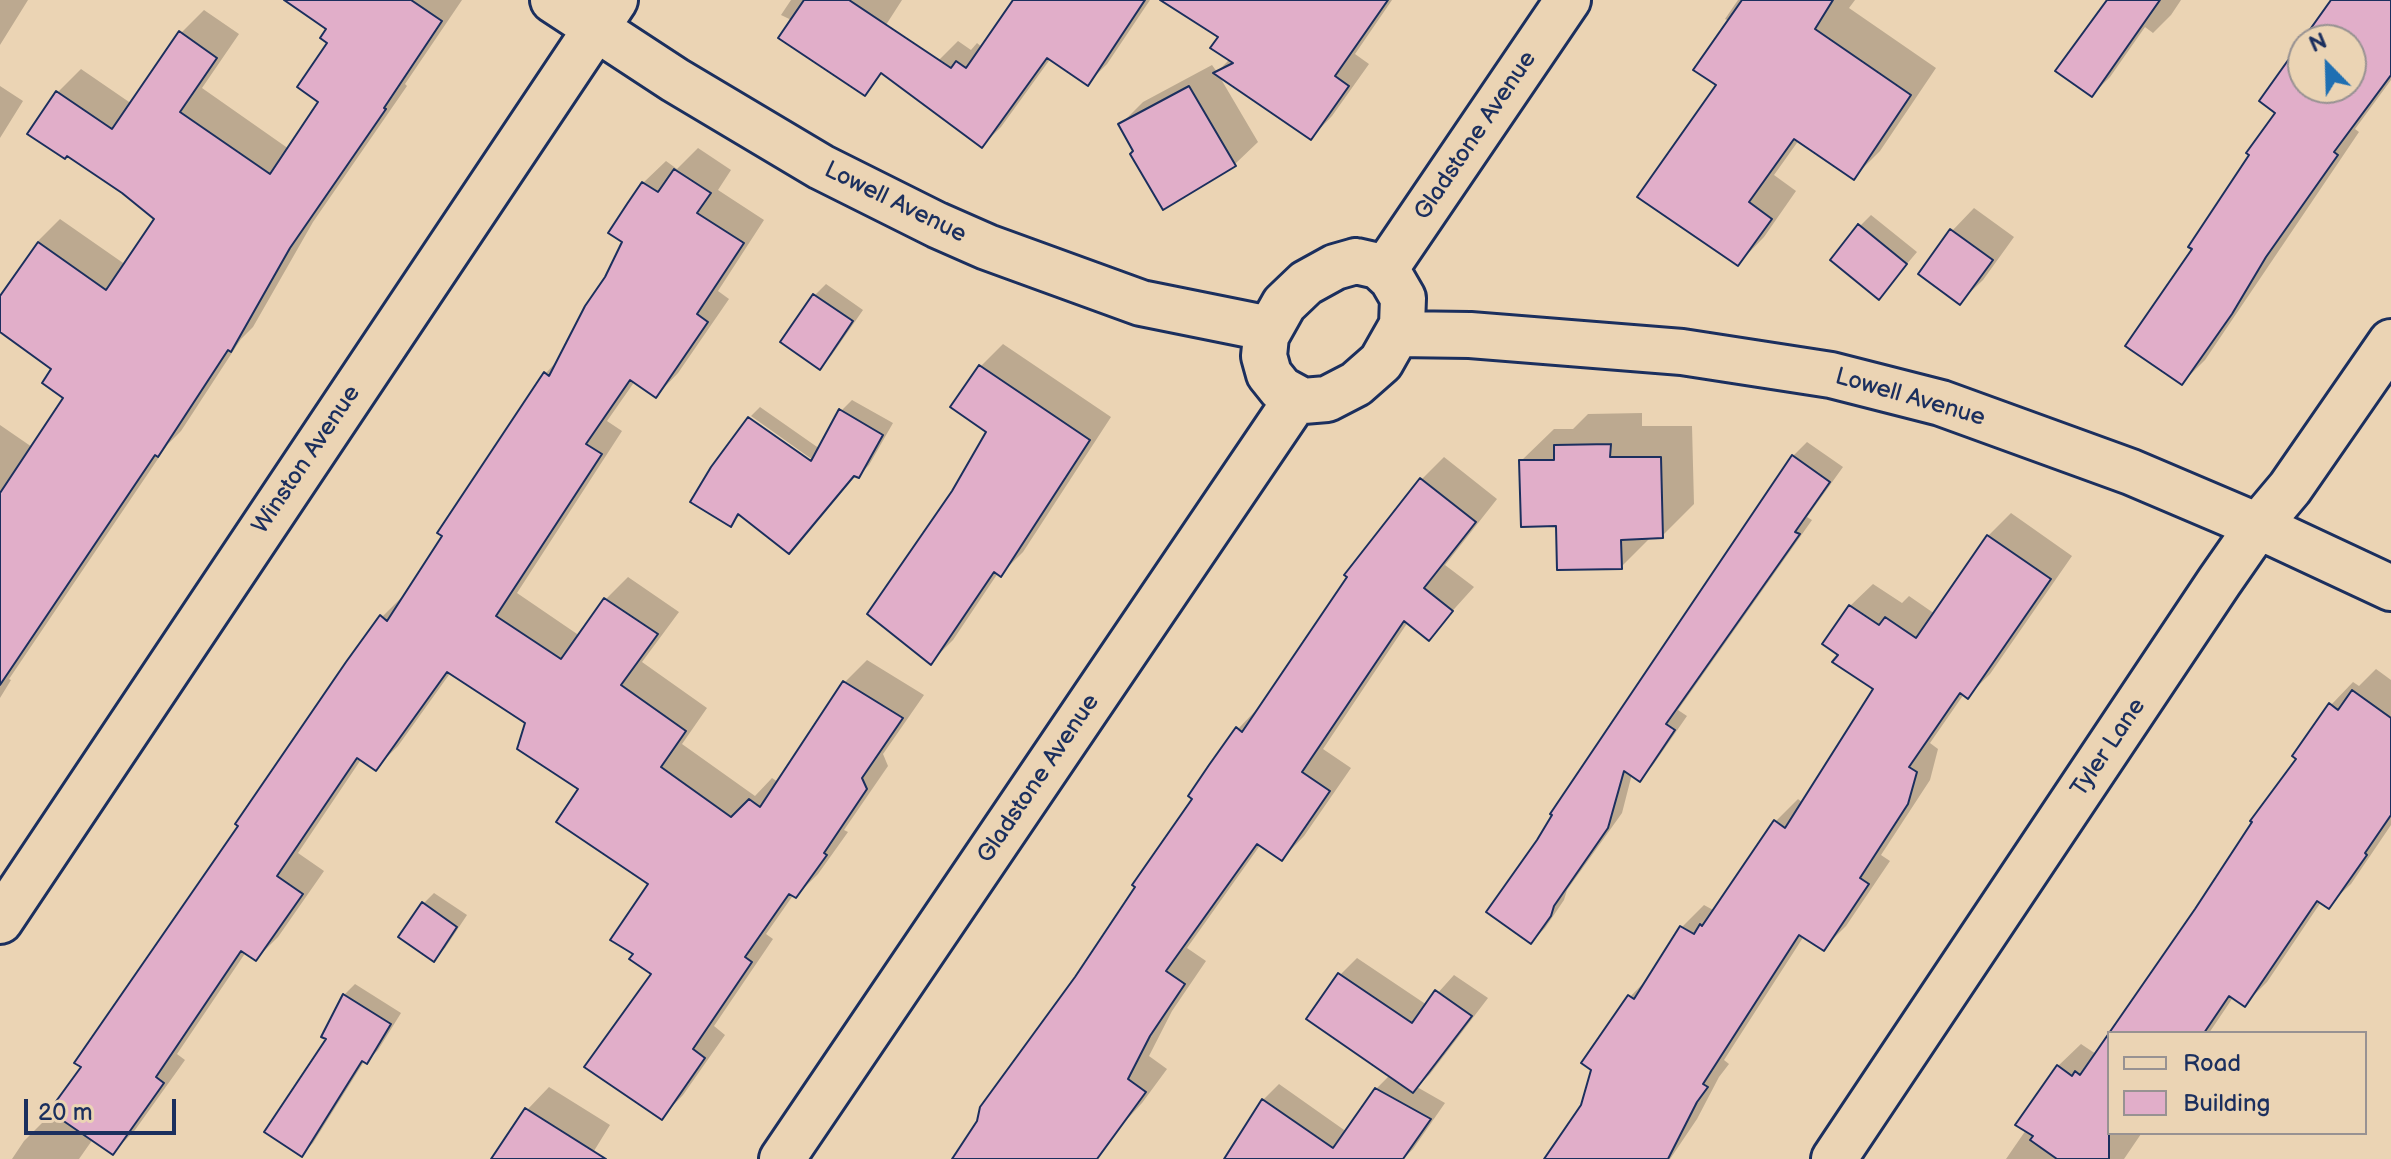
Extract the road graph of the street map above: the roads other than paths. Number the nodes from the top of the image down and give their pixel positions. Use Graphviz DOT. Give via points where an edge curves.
graph roads {
  1 [pos="553,0"];
  2 [pos="1568,0"];
  3 [pos="606,14"];
  4 [pos="1384,271"];
  5 [pos="1270,329"];
  6 [pos="1397,334"];
  7 [pos="2391,342"];
  8 [pos="1297,398"];
  9 [pos="2258,526"];
  10 [pos="2391,588"];
  11 [pos="0,921"];
  12 [pos="782,1159"];
  13 [pos="1834,1159"];
  1 -- 3 [label="street, Lowell Avenue"];
  2 -- 4 [label="street, Gladstone Avenue"];
  3 -- 5 [label="street, Lowell Avenue" via="675,80 821,167 937,225 1141,303"];
  3 -- 11 [label="street, Winston Avenue"];
  4 -- 5 [label="street" via="1356,261 1335,267 1306,283 1284,304"];
  4 -- 6 [label="street" via="1403,298"];
  5 -- 8 [label="street" via="1264,356 1269,374"];
  6 -- 8 [label="street" via="1381,362 1356,384 1327,399"];
  6 -- 9 [label="street, Lowell Avenue" via="1682,352 1831,375 1941,403 2131,472"];
  7 -- 9 [label="street, Tyler Lane"];
  8 -- 12 [label="street, Gladstone Avenue"];
  9 -- 10 [label="street, Lowell Avenue"];
  9 -- 13 [label="street, Tyler Lane"];
}
